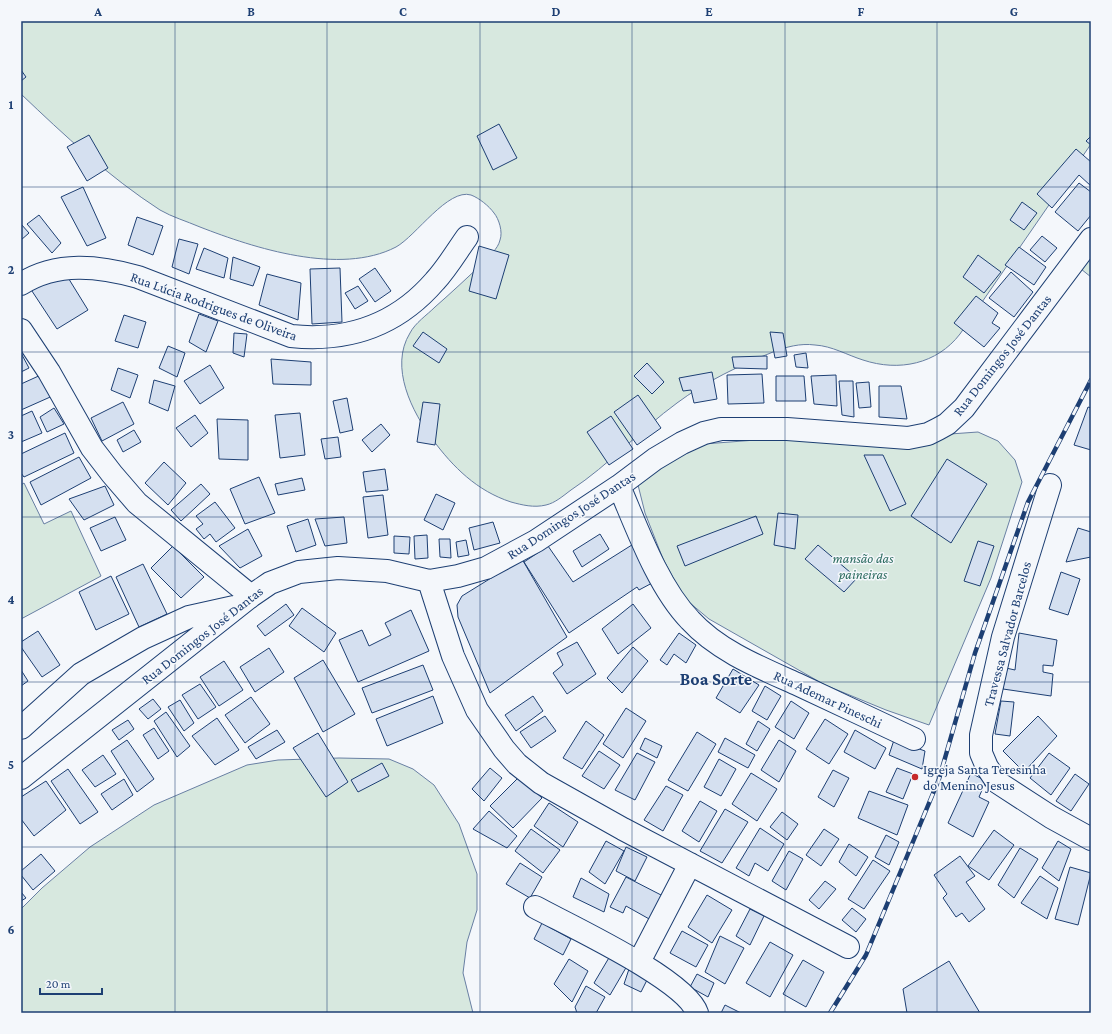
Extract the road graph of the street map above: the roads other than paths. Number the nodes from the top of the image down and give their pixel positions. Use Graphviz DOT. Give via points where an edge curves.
graph roads {
  1 [pos="467,237"];
  2 [pos="1091,239"];
  3 [pos="21,284"];
  4 [pos="21,330"];
  5 [pos="1050,485"];
  6 [pos="619,486"];
  7 [pos="429,581"];
  8 [pos="244,601"];
  9 [pos="21,728"];
  10 [pos="914,739"];
  11 [pos="21,778"];
  12 [pos="1091,839"];
  13 [pos="690,864"];
  14 [pos="535,907"];
  15 [pos="848,947"];
  16 [pos="640,962"];
  17 [pos="697,1013"];
  1 -- 3 [label="street, Rua Lúcia Rodrigues de Oliveira" via="435,281 407,309 363,331 314,339 291,336 138,277 112,270 79,267 54,270 32,277"];
  2 -- 6 [label="street, Rua Domingos José Dantas" via="964,408 938,429 917,437 898,438 786,429 721,429 704,432 654,459"];
  4 -- 8 [label="street" via="49,372 92,448 112,474 137,503"];
  5 -- 12 [label="street, Travessa Salvador Barcelos" via="1003,638 981,735 981,753 997,782 1039,810"];
  6 -- 7 [label="street, Rua Domingos José Dantas" via="536,541 486,568"];
  6 -- 10 [label="street, Rua Ademar Pineschi" via="662,579 675,603 690,621 725,648"];
  7 -- 8 [label="street, Rua Domingos José Dantas" via="387,571 338,568 299,572 270,582"];
  7 -- 13 [label="street" via="453,656 477,710 517,764 541,783"];
  8 -- 9 [label="street" via="189,617 143,638 82,674"];
  8 -- 11 [label="street, Rua Domingos José Dantas"];
  13 -- 15 [label="street"];
  13 -- 16 [label="street"];
  14 -- 16 [label="street"];
  16 -- 17 [label="street" via="688,998"];
}
